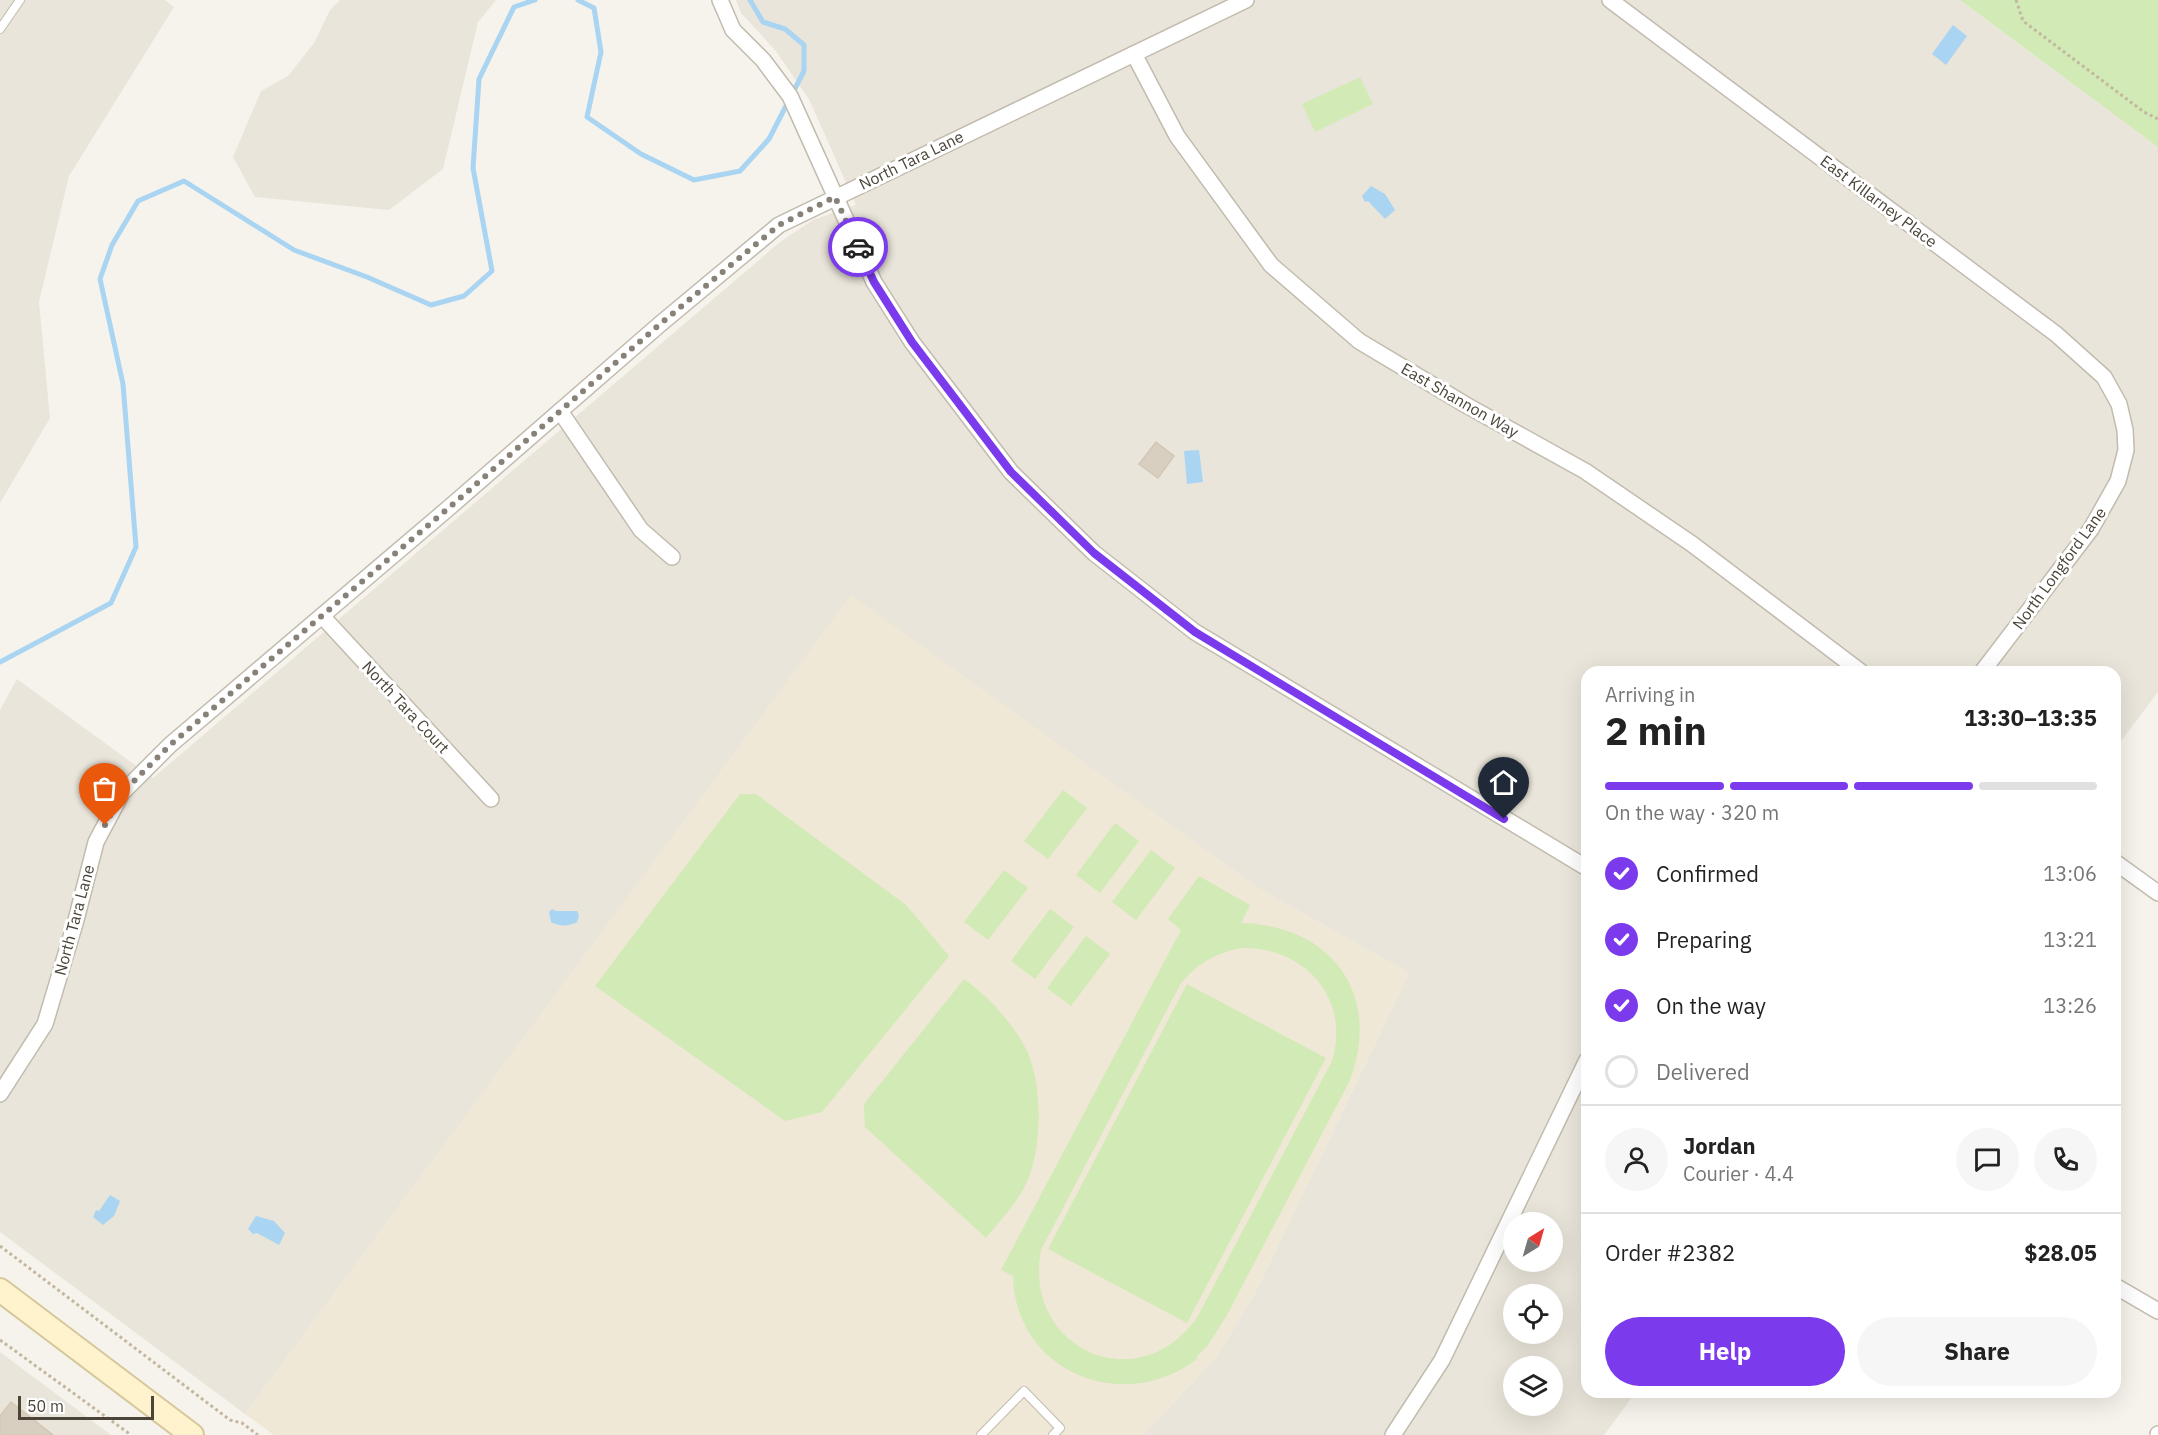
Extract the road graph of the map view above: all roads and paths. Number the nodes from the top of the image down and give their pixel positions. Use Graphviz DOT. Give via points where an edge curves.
graph roads {
  1 [pos="20,0"];
  2 [pos="720,0"];
  3 [pos="1246,0"];
  4 [pos="1610,0"];
  5 [pos="2016,0"];
  6 [pos="0,29"];
  7 [pos="1134,54"];
  8 [pos="2158,119"];
  9 [pos="835,197"];
  10 [pos="560,411"];
  11 [pos="2123,422"];
  12 [pos="672,557"];
  13 [pos="322,616"];
  14 [pos="1853,666"];
  15 [pos="1987,666"];
  16 [pos="491,799"];
  17 [pos="1581,864"];
  18 [pos="2121,866"];
  19 [pos="2158,893"];
  20 [pos="1581,1072"];
  21 [pos="0,1094"];
  22 [pos="0,1246"];
  23 [pos="2121,1289"];
  24 [pos="0,1290"];
  25 [pos="2158,1311"];
  26 [pos="0,1340"];
  27 [pos="131,1435"];
  28 [pos="192,1435"];
  29 [pos="258,1435"];
  30 [pos="981,1435"];
  31 [pos="1053,1435"];
  32 [pos="1393,1435"];
  1 -- 6 [label="lane"];
  2 -- 9 [label="street" via="733,30 763,60 790,96"];
  3 -- 7 [label="street, North Tara Lane"];
  4 -- 11 [label="street, East Killarney Place" via="2056,334 2104,377"];
  5 -- 8 [label="path" via="2023,21"];
  7 -- 9 [label="street, North Tara Lane"];
  7 -- 14 [label="street, East Shannon Way" via="1177,136 1270,265 1359,341 1585,471 1692,544"];
  9 -- 10 [label="street, North Tara Lane" via="779,225"];
  9 -- 17 [label="street" via="874,282 912,342 1011,472 1094,553 1195,632"];
  10 -- 12 [label="street" via="640,530"];
  10 -- 13 [label="street, North Tara Lane"];
  11 -- 15 [label="street, North Longford Lane" via="2126,450 2118,481 2091,529"];
  13 -- 16 [label="street, North Tara Court"];
  13 -- 21 [label="street, North Tara Lane" via="170,745 122,793 96,842 45,1024"];
  18 -- 19 [label="street"];
  20 -- 32 [label="street" via="1442,1360"];
  22 -- 29 [label="path" via="231,1420"];
  23 -- 25 [label="street"];
  24 -- 28 [label="main road"];
  26 -- 27 [label="path"];
  30 -- 31 [label="lane" via="1024,1391 1060,1428"];
}
